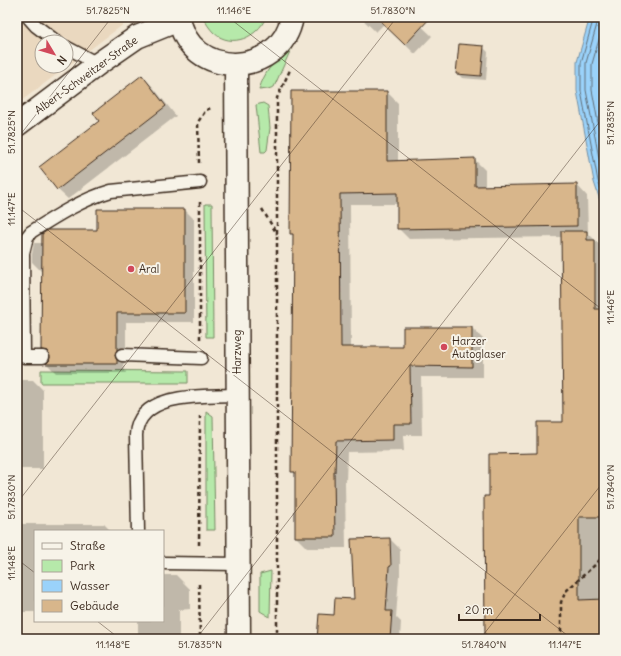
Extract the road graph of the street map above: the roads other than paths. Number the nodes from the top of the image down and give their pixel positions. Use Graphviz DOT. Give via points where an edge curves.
graph roads {
  1 [pos="28,17"];
  2 [pos="292,17"];
  3 [pos="179,19"];
  4 [pos="46,34"];
  5 [pos="74,51"];
  6 [pos="98,64"];
  7 [pos="236,65"];
  8 [pos="17,125"];
  9 [pos="200,182"];
  10 [pos="122,355"];
  11 [pos="43,357"];
  12 [pos="201,358"];
  13 [pos="238,395"];
  14 [pos="138,530"];
  15 [pos="164,563"];
  16 [pos="238,564"];
  17 [pos="239,639"];
  1 -- 4 [label="lane"];
  2 -- 7 [label="main road" via="282,41 271,52 251,63"];
  3 -- 6 [label="main road, Albert-Schweitzer-Straße" via="137,37"];
  3 -- 7 [label="main road" via="187,38 200,53 217,62"];
  5 -- 6 [label="lane"];
  6 -- 8 [label="main road, Albert-Schweitzer-Straße"];
  7 -- 13 [label="main road, Harzweg"];
  9 -- 11 [label="lane" via="111,191 88,199 31,232 23,253 24,357"];
  10 -- 12 [label="lane"];
  13 -- 14 [label="lane" via="170,400 155,406 140,420 136,435"];
  13 -- 16 [label="main road, Harzweg"];
  15 -- 16 [label="lane"];
  16 -- 17 [label="main road, Harzweg"];
}
